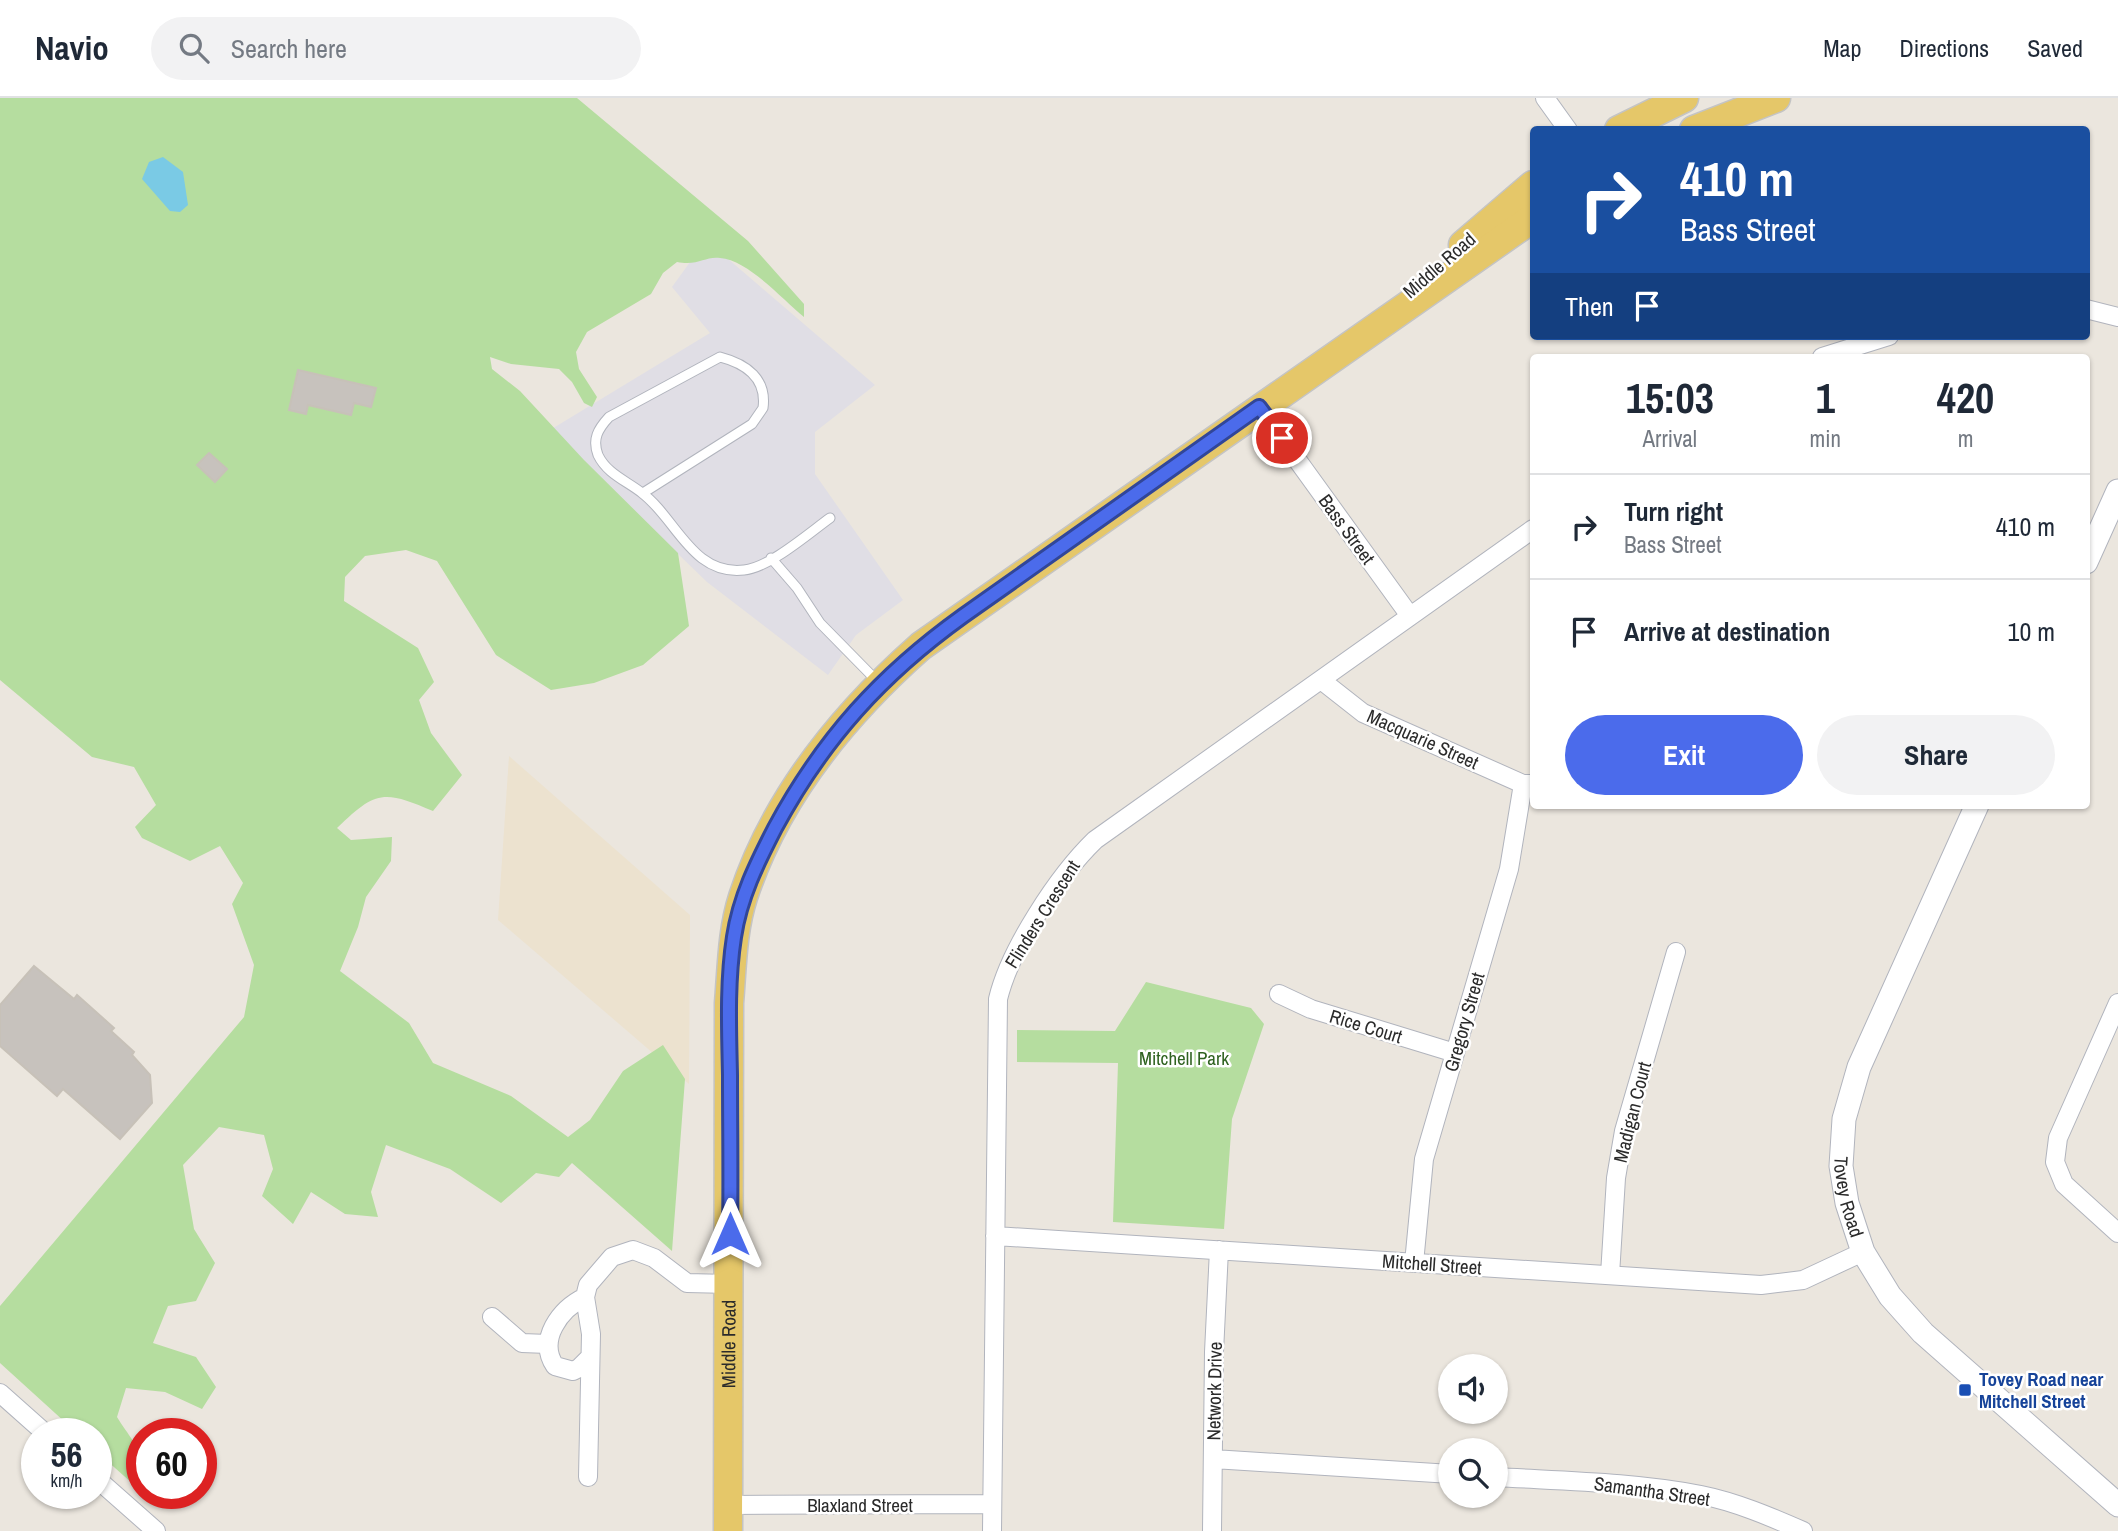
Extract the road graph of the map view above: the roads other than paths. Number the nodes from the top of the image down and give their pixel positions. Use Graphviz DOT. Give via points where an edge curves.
graph roads {
  1 [pos="1545,98"];
  2 [pos="1684,98"];
  3 [pos="1776,98"];
  4 [pos="1565,126"];
  5 [pos="1627,126"];
  6 [pos="1704,126"];
  7 [pos="1530,189"];
  8 [pos="1530,220"];
  9 [pos="2090,310"];
  10 [pos="2118,317"];
  11 [pos="1876,340"];
  12 [pos="1346,346"];
  13 [pos="1832,354"];
  14 [pos="1259,407"];
  15 [pos="2118,491"];
  16 [pos="643,493"];
  17 [pos="830,518"];
  18 [pos="1530,531"];
  19 [pos="2090,553"];
  20 [pos="771,558"];
  21 [pos="1410,616"];
  22 [pos="1321,680"];
  23 [pos="880,683"];
  24 [pos="1528,784"];
  25 [pos="1975,809"];
  26 [pos="1676,952"];
  27 [pos="1279,994"];
  28 [pos="2118,1003"];
  29 [pos="1455,1053"];
  30 [pos="2118,1233"];
  31 [pos="995,1236"];
  32 [pos="1219,1250"];
  33 [pos="1863,1252"];
  34 [pos="1414,1263"];
  35 [pos="1610,1275"];
  36 [pos="730,1284"];
  37 [pos="584,1297"];
  38 [pos="492,1317"];
  39 [pos="548,1344"];
  40 [pos="589,1358"];
  41 [pos="0,1394"];
  42 [pos="28,1418"];
  43 [pos="1213,1459"];
  44 [pos="1438,1473"];
  45 [pos="588,1478"];
  46 [pos="1508,1478"];
  47 [pos="112,1492"];
  48 [pos="992,1504"];
  49 [pos="2118,1504"];
  50 [pos="728,1518"];
  51 [pos="156,1531"];
  52 [pos="992,1531"];
  53 [pos="1212,1531"];
  54 [pos="1803,1531"];
  1 -- 4 [label="street"];
  2 -- 5 [label="main road"];
  3 -- 6 [label="main road"];
  7 -- 12 [label="main road, Middle Road"];
  8 -- 12 [label="main road, Middle Road"];
  9 -- 10 [label="street"];
  11 -- 13 [label="street"];
  12 -- 14 [label="main road, Middle Road"];
  14 -- 21 [label="street, Bass Street"];
  14 -- 23 [label="main road, Middle Road" via="920,646"];
  15 -- 19 [label="street"];
  16 -- 16 [label="lane" via="605,465 598,454 597,429 640,398 720,357 753,372 765,396 752,424"];
  16 -- 20 [label="lane" via="708,562 744,570"];
  17 -- 20 [label="lane"];
  18 -- 21 [label="street, Flinders Crescent"];
  20 -- 23 [label="lane" via="820,623"];
  21 -- 22 [label="street, Flinders Crescent"];
  22 -- 24 [label="street, Macquarie Street" via="1363,713"];
  22 -- 31 [label="street, Flinders Crescent" via="1095,840 1070,864 1004,972 998,999"];
  23 -- 36 [label="main road, Middle Road" via="846,719 799,783 743,898 734,937 729,1003"];
  24 -- 29 [label="street, Gregory Street"];
  25 -- 33 [label="street, Tovey Road" via="1859,1068 1844,1119 1841,1166"];
  26 -- 35 [label="street, Madigan Court" via="1624,1131"];
  27 -- 29 [label="street, Rice Court" via="1311,1009"];
  28 -- 30 [label="street" via="2058,1138 2055,1162 2064,1184"];
  29 -- 34 [label="street, Gregory Street" via="1424,1159"];
  31 -- 32 [label="street, Mitchell Street"];
  31 -- 48 [label="street, Flinders Crescent"];
  32 -- 34 [label="street, Mitchell Street"];
  32 -- 43 [label="street, Network Drive"];
  33 -- 35 [label="street, Mitchell Street" via="1803,1280 1760,1285"];
  33 -- 49 [label="street, Tovey Road" via="1889,1296 1923,1333"];
  34 -- 35 [label="street, Mitchell Street"];
  36 -- 37 [label="street" via="687,1283 654,1258 633,1250 612,1257 588,1285"];
  36 -- 50 [label="main road, Middle Road"];
  37 -- 39 [label="street" via="560,1317"];
  37 -- 40 [label="street" via="590,1313"];
  38 -- 39 [label="street" via="522,1343"];
  39 -- 40 [label="street" via="550,1359 562,1369 579,1368"];
  40 -- 45 [label="street"];
  41 -- 42 [label="street"];
  43 -- 44 [label="street"];
  43 -- 53 [label="street, Network Drive"];
  46 -- 54 [label="street, Samantha Street" via="1704,1495"];
  47 -- 51 [label="street"];
  48 -- 50 [label="street, Blaxland Street"];
  48 -- 52 [label="street, Flinders Crescent"];
}
